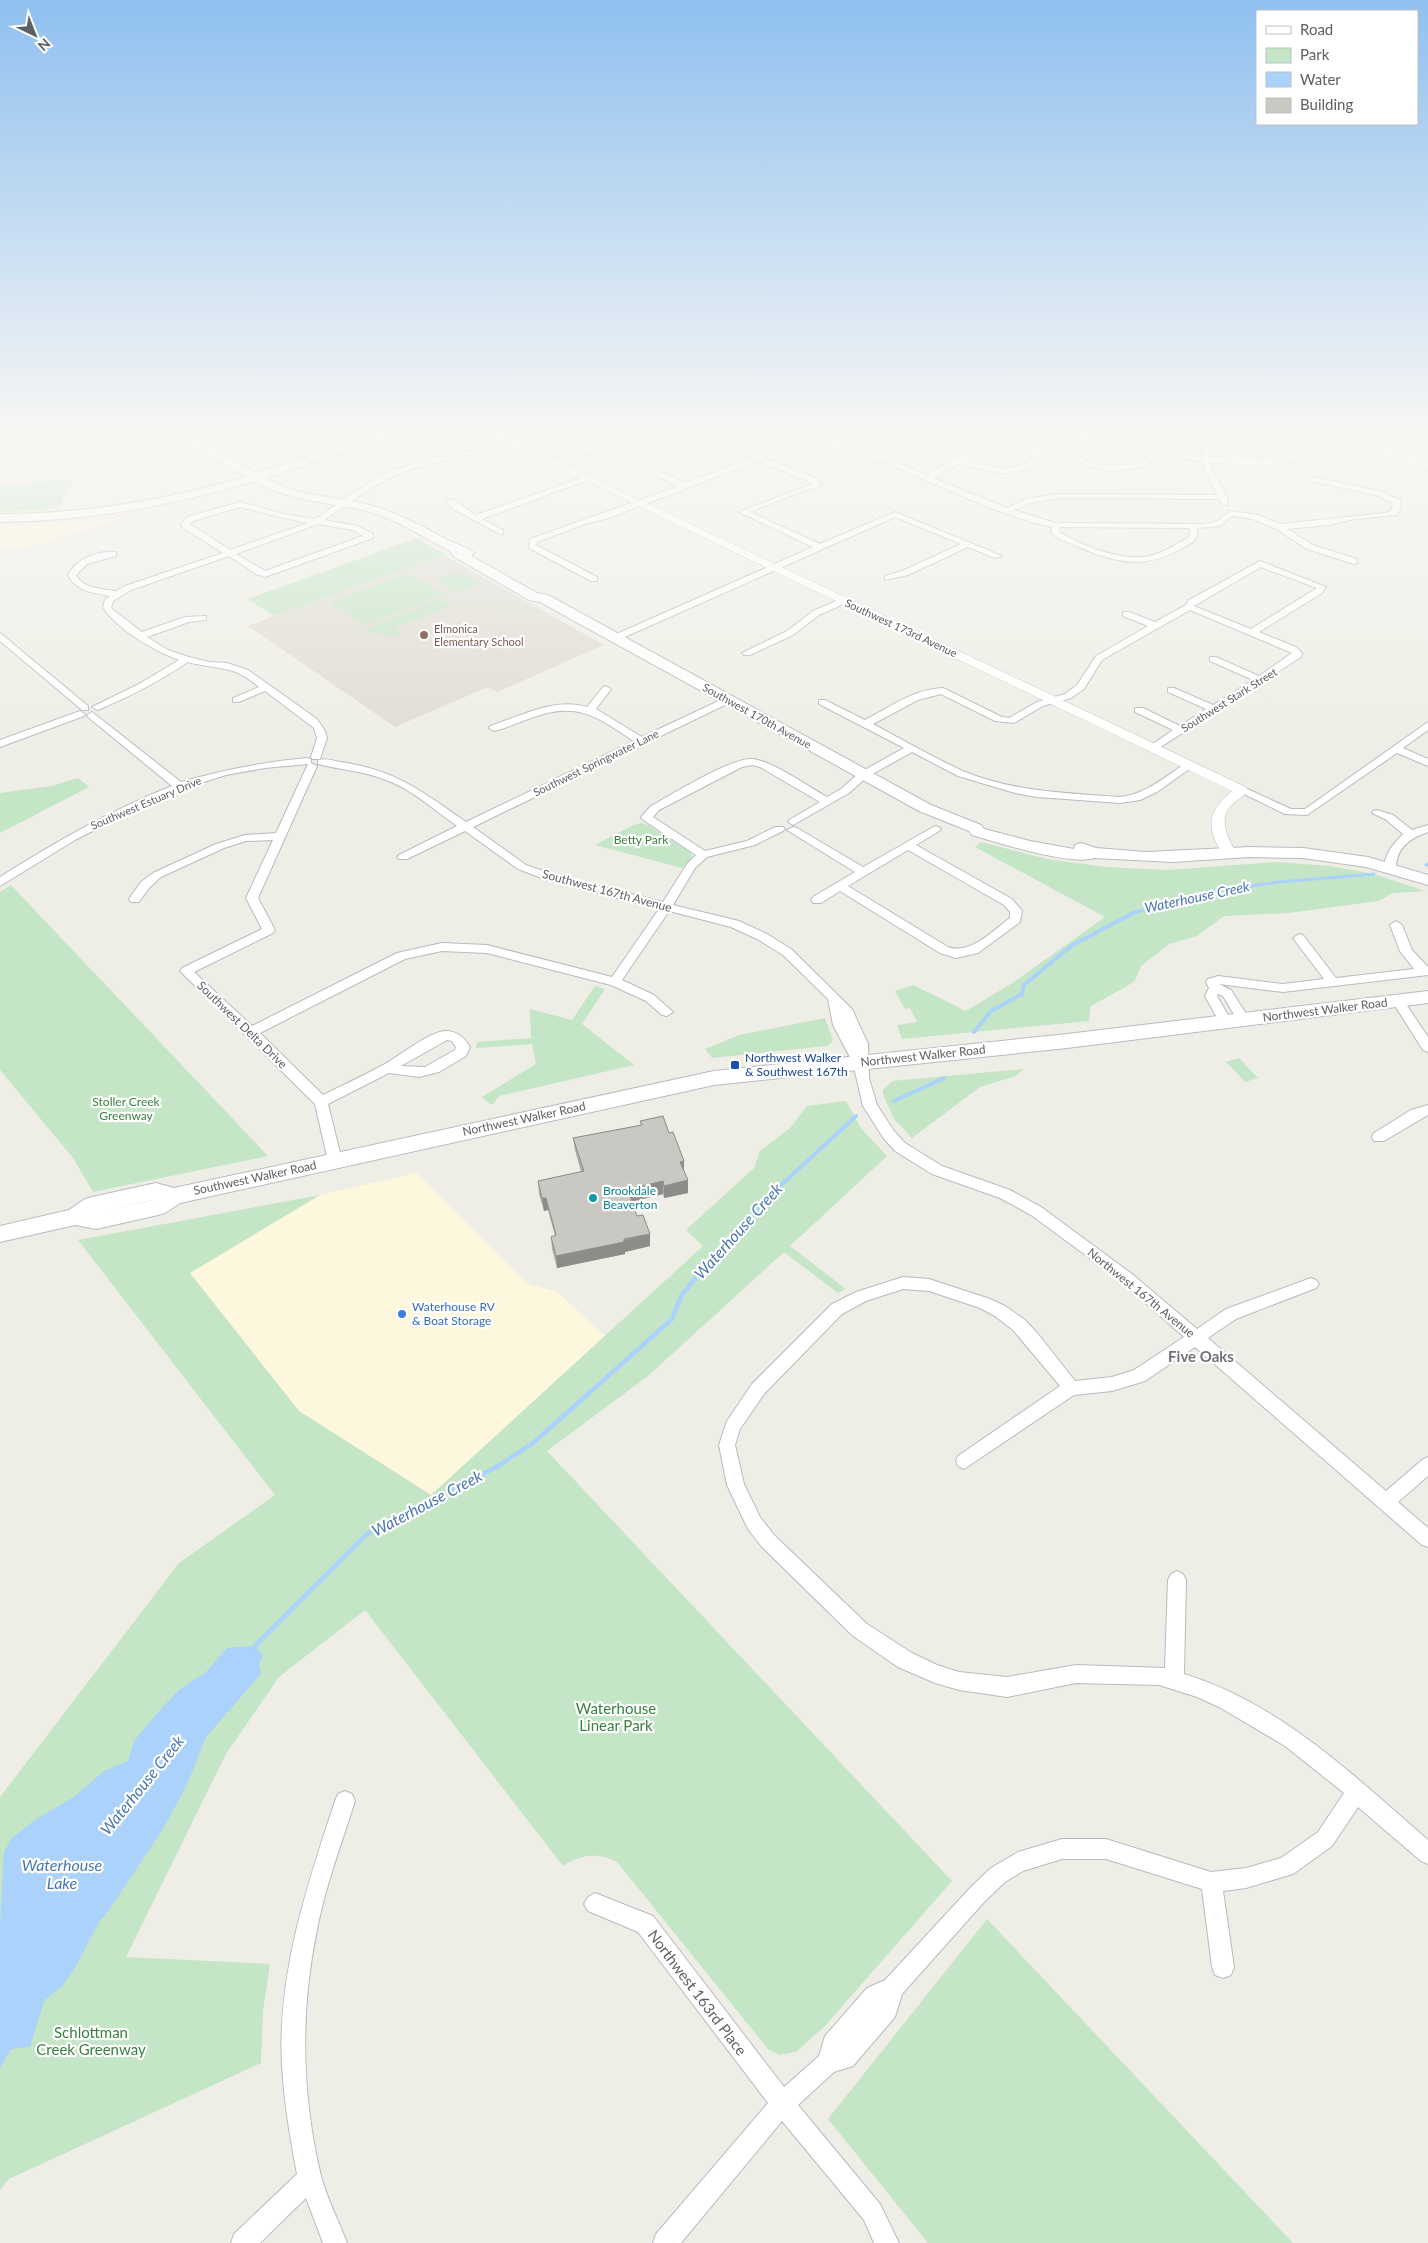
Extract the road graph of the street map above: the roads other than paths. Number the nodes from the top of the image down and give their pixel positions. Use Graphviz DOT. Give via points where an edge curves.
graph roads {
  1 [pos="202,536"];
  2 [pos="278,536"];
  3 [pos="369,536"];
  4 [pos="431,536"];
  5 [pos="549,536"];
  6 [pos="706,536"];
  7 [pos="795,536"];
  8 [pos="842,536"];
  9 [pos="948,536"];
  10 [pos="1060,536"];
  11 [pos="1194,536"];
  12 [pos="1292,536"];
  13 [pos="968,544"];
  14 [pos="817,546"];
  15 [pos="229,553"];
  16 [pos="113,554"];
  17 [pos="998,556"];
  18 [pos="1354,560"];
  19 [pos="775,568"];
  20 [pos="888,578"];
  21 [pos="594,579"];
  22 [pos="116,594"];
  23 [pos="843,601"];
  24 [pos="1189,607"];
  25 [pos="1126,614"];
  26 [pos="203,618"];
  27 [pos="1156,626"];
  28 [pos="1252,632"];
  29 [pos="0,636"];
  30 [pos="140,636"];
  31 [pos="614,638"];
  32 [pos="747,653"];
  33 [pos="186,659"];
  34 [pos="1213,659"];
  35 [pos="1260,680"];
  36 [pos="266,687"];
  37 [pos="606,689"];
  38 [pos="1171,690"];
  39 [pos="236,700"];
  40 [pos="728,700"];
  41 [pos="1052,700"];
  42 [pos="822,702"];
  43 [pos="1214,709"];
  44 [pos="590,710"];
  45 [pos="1139,710"];
  46 [pos="88,711"];
  47 [pos="866,724"];
  48 [pos="1428,725"];
  49 [pos="494,728"];
  50 [pos="1181,730"];
  51 [pos="641,741"];
  52 [pos="0,744"];
  53 [pos="1152,748"];
  54 [pos="911,749"];
  55 [pos="1396,749"];
  56 [pos="314,762"];
  57 [pos="1428,763"];
  58 [pos="1190,765"];
  59 [pos="863,775"];
  60 [pos="180,787"];
  61 [pos="1242,790"];
  62 [pos="828,802"];
  63 [pos="1377,813"];
  64 [pos="793,826"];
  65 [pos="465,827"];
  66 [pos="1428,828"];
  67 [pos="935,829"];
  68 [pos="1410,834"];
  69 [pos="279,836"];
  70 [pos="910,846"];
  71 [pos="1229,853"];
  72 [pos="702,856"];
  73 [pos="403,857"];
  74 [pos="1390,868"];
  75 [pos="864,873"];
  76 [pos="1428,880"];
  77 [pos="0,882"];
  78 [pos="841,887"];
  79 [pos="135,899"];
  80 [pos="817,900"];
  81 [pos="666,907"];
  82 [pos="1396,925"];
  83 [pos="1298,938"];
  84 [pos="1426,972"];
  85 [pos="614,982"];
  86 [pos="1333,982"];
  87 [pos="1215,988"];
  88 [pos="1428,997"];
  89 [pos="1398,1001"];
  90 [pos="667,1012"];
  91 [pos="1235,1021"];
  92 [pos="251,1032"];
  93 [pos="1428,1047"];
  94 [pos="860,1064"];
  95 [pos="388,1068"];
  96 [pos="321,1102"];
  97 [pos="1428,1110"];
  98 [pos="1379,1137"];
  99 [pos="335,1161"];
  100 [pos="0,1234"];
  101 [pos="1311,1284"];
  102 [pos="1197,1338"];
  103 [pos="1071,1388"];
  104 [pos="964,1461"];
  105 [pos="1428,1465"];
  106 [pos="1385,1503"];
  107 [pos="1428,1539"];
  108 [pos="1177,1580"];
  109 [pos="1174,1679"];
  110 [pos="1357,1792"];
  111 [pos="345,1801"];
  112 [pos="1428,1854"];
  113 [pos="1211,1882"];
  114 [pos="595,1904"];
  115 [pos="1223,1967"];
  116 [pos="782,2104"];
  117 [pos="310,2178"];
  118 [pos="243,2243"];
  119 [pos="335,2243"];
  120 [pos="665,2243"];
  121 [pos="887,2243"];
  1 -- 15 [label="street"];
  2 -- 15 [label="street"];
  3 -- 15 [label="street" via="265,574"];
  4 -- 31 [label="main road, Southwest 170th Avenue" via="534,597 543,598"];
  5 -- 21 [label="street" via="533,542 532,546"];
  6 -- 19 [label="street, Southwest 173rd Avenue"];
  7 -- 14 [label="street"];
  8 -- 14 [label="street"];
  9 -- 13 [label="street"];
  10 -- 11 [label="street" via="1108,555 1132,560 1159,556"];
  12 -- 18 [label="street" via="1310,547"];
  13 -- 17 [label="street"];
  13 -- 20 [label="street"];
  14 -- 19 [label="street"];
  15 -- 22 [label="street"];
  16 -- 22 [label="street" via="81,564 74,570 72,579 81,586"];
  19 -- 23 [label="street, Southwest 173rd Avenue"];
  19 -- 31 [label="street"];
  22 -- 30 [label="street" via="107,607"];
  23 -- 32 [label="street"];
  23 -- 41 [label="street, Southwest 173rd Avenue"];
  24 -- 27 [label="street"];
  24 -- 28 [label="street"];
  24 -- 28 [label="street" via="1192,602 1260,564 1322,587"];
  25 -- 27 [label="street"];
  26 -- 30 [label="street" via="188,619"];
  27 -- 41 [label="street" via="1099,658 1081,688"];
  28 -- 35 [label="street, Southwest Stark Street" via="1297,653 1296,657"];
  29 -- 46 [label="street"];
  30 -- 33 [label="street" via="166,652"];
  31 -- 40 [label="main road, Southwest 170th Avenue"];
  33 -- 36 [label="street" via="246,672"];
  33 -- 46 [label="street" via="133,693"];
  34 -- 35 [label="street"];
  35 -- 43 [label="street, Southwest Stark Street"];
  36 -- 39 [label="street"];
  36 -- 56 [label="street" via="322,730 323,740"];
  37 -- 44 [label="street"];
  38 -- 43 [label="street"];
  40 -- 51 [label="street, Southwest Springwater Lane"];
  40 -- 59 [label="main road, Southwest 170th Avenue"];
  41 -- 47 [label="street" via="1005,721 937,690"];
  41 -- 53 [label="street, Southwest 173rd Avenue"];
  42 -- 47 [label="street"];
  43 -- 50 [label="street, Southwest Stark Street"];
  44 -- 49 [label="street" via="553,708"];
  44 -- 51 [label="street"];
  45 -- 50 [label="street"];
  46 -- 52 [label="street"];
  46 -- 60 [label="street"];
  47 -- 54 [label="street"];
  48 -- 55 [label="street"];
  50 -- 53 [label="street, Southwest Stark Street"];
  51 -- 65 [label="street, Southwest Springwater Lane"];
  53 -- 58 [label="street, Southwest 173rd Avenue"];
  54 -- 58 [label="street" via="968,776 1015,790 1062,797 1136,798"];
  54 -- 59 [label="street"];
  55 -- 57 [label="street"];
  55 -- 61 [label="street" via="1300,814"];
  56 -- 60 [label="street, Southwest Estuary Drive" via="272,763 235,770"];
  56 -- 65 [label="street, Southwest 167th Avenue" via="356,767 392,778"];
  56 -- 69 [label="street, Southwest Delta Drive"];
  58 -- 61 [label="street, Southwest 173rd Avenue"];
  59 -- 62 [label="street"];
  59 -- 71 [label="main road, Southwest 170th Avenue" via="978,832 1043,849 1084,856 1093,853 1173,857"];
  60 -- 77 [label="street, Southwest Estuary Drive" via="83,829"];
  61 -- 71 [label="street" via="1222,806 1217,816 1218,832"];
  62 -- 64 [label="street"];
  62 -- 72 [label="street" via="764,765 752,762 738,764 655,808 646,817"];
  63 -- 68 [label="street"];
  64 -- 72 [label="street" via="786,832 778,829 751,842"];
  64 -- 75 [label="street"];
  65 -- 73 [label="street, Southwest Springwater Lane"];
  65 -- 81 [label="street, Southwest 167th Avenue" via="522,867 550,878"];
  66 -- 68 [label="street"];
  67 -- 70 [label="street"];
  68 -- 74 [label="street" via="1393,851"];
  69 -- 79 [label="street" via="245,838 220,846 157,875"];
  69 -- 92 [label="street, Southwest Delta Drive" via="252,898 269,930 186,972"];
  70 -- 75 [label="street"];
  70 -- 78 [label="street" via="1008,902 1016,911 1016,919 974,950 956,954 944,950"];
  71 -- 74 [label="main road, Southwest 170th Avenue" via="1312,854"];
  72 -- 81 [label="street" via="691,866"];
  74 -- 76 [label="main road, Southwest 170th Avenue"];
  75 -- 78 [label="street"];
  78 -- 80 [label="street"];
  81 -- 85 [label="street"];
  81 -- 94 [label="street, Southwest 167th Avenue" via="735,924 763,937 805,967 834,999 834,1013 848,1046"];
  82 -- 84 [label="street" via="1406,951"];
  83 -- 86 [label="street"];
  84 -- 86 [label="street"];
  85 -- 90 [label="street" via="650,998"];
  85 -- 92 [label="street" via="486,949 442,947 401,956"];
  86 -- 87 [label="street" via="1283,988 1218,980 1212,982"];
  87 -- 91 [label="street" via="1227,993"];
  87 -- 91 [label="street" via="1211,996"];
  88 -- 89 [label="main road, Northwest Walker Road"];
  89 -- 91 [label="main road, Northwest Walker Road"];
  89 -- 93 [label="street"];
  91 -- 94 [label="main road, Northwest Walker Road"];
  92 -- 96 [label="street, Southwest Delta Drive"];
  94 -- 99 [label="main road, Northwest Walker Road" via="714,1078"];
  94 -- 102 [label="street, Northwest 167th Avenue" via="870,1106 900,1147 937,1170 1005,1194 1036,1211 1127,1278"];
  95 -- 95 [label="street" via="411,1074 429,1071 461,1053 463,1047 459,1040 448,1034"];
  95 -- 96 [label="street"];
  96 -- 99 [label="street"];
  97 -- 98 [label="street"];
  99 -- 100 [label="main road, Southwest Walker Road" via="174,1196 158,1207 93,1222 75,1217"];
  101 -- 102 [label="street" via="1231,1314"];
  102 -- 103 [label="street" via="1139,1376 1112,1384"];
  102 -- 106 [label="street, Northwest 167th Avenue"];
  103 -- 104 [label="street"];
  103 -- 109 [label="street" via="1019,1325 985,1302 929,1285 903,1283 882,1287 837,1309 758,1388 733,1426 727,1445 736,1485 754,1523 768,1542 835,1606 876,1642 935,1674 959,1681 1007,1687 1076,1674"];
  105 -- 106 [label="street"];
  106 -- 107 [label="street, Northwest 167th Avenue"];
  108 -- 109 [label="street"];
  109 -- 110 [label="street" via="1228,1701 1292,1738"];
  110 -- 112 [label="street"];
  110 -- 113 [label="street" via="1325,1839 1286,1868"];
  111 -- 117 [label="street" via="319,1880 294,2000 293,2063 300,2130"];
  113 -- 115 [label="street"];
  113 -- 116 [label="street" via="1106,1850 1062,1849 1018,1862 978,1894 893,1988 886,2010 845,2058 828,2063"];
  114 -- 116 [label="street, Northwest 163rd Place" via="645,1924"];
  116 -- 120 [label="street"];
  116 -- 121 [label="street, Northwest 163rd Place" via="872,2212"];
  117 -- 118 [label="street"];
  117 -- 119 [label="street"];
}
